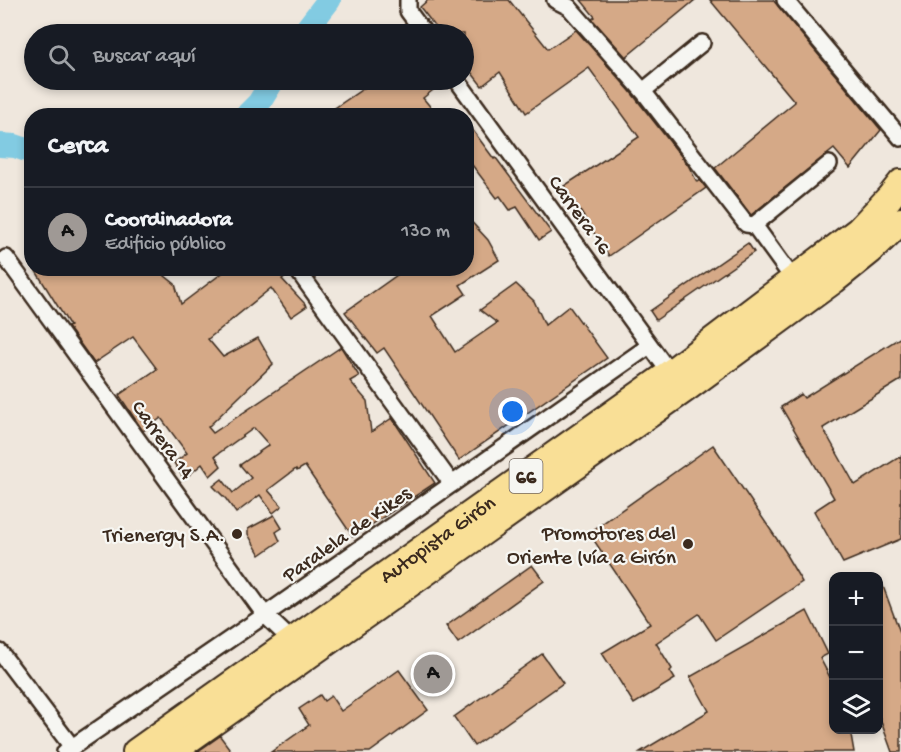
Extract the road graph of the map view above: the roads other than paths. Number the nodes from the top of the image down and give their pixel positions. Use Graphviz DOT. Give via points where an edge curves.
graph roads {
  1 [pos="555,0"];
  2 [pos="785,0"];
  3 [pos="408,6"];
  4 [pos="419,24"];
  5 [pos="702,43"];
  6 [pos="464,90"];
  7 [pos="643,91"];
  8 [pos="901,138"];
  9 [pos="829,164"];
  10 [pos="901,183"];
  11 [pos="901,221"];
  12 [pos="754,225"];
  13 [pos="6,258"];
  14 [pos="302,276"];
  15 [pos="794,280"];
  16 [pos="650,346"];
  17 [pos="669,373"];
  18 [pos="452,484"];
  19 [pos="265,615"];
  20 [pos="292,641"];
  21 [pos="0,652"];
  22 [pos="68,749"];
  23 [pos="136,752"];
  24 [pos="171,752"];
  1 -- 7 [label="street" via="569,7"];
  2 -- 8 [label="street"];
  3 -- 4 [label="street"];
  5 -- 7 [label="street"];
  6 -- 16 [label="street, Carrera 16"];
  7 -- 12 [label="street" via="746,224"];
  9 -- 12 [label="street"];
  10 -- 15 [label="highway, Autopista Girón / 66" via="858,230"];
  11 -- 24 [label="highway, Autopista Girón / 66" via="834,280 688,387"];
  12 -- 15 [label="street"];
  13 -- 19 [label="street, Carrera 14"];
  14 -- 18 [label="street"];
  15 -- 17 [label="highway, Autopista Girón / 66"];
  16 -- 17 [label="street, Carrera 16"];
  16 -- 18 [label="street, Paralela de Kikes"];
  17 -- 20 [label="highway, Autopista Girón / 66"];
  18 -- 19 [label="street, Paralela de Kikes"];
  19 -- 20 [label="street, Carrera 14"];
  19 -- 22 [label="street, Paralela de Kikes"];
  20 -- 23 [label="highway, Autopista Girón / 66"];
  21 -- 22 [label="street"];
}
